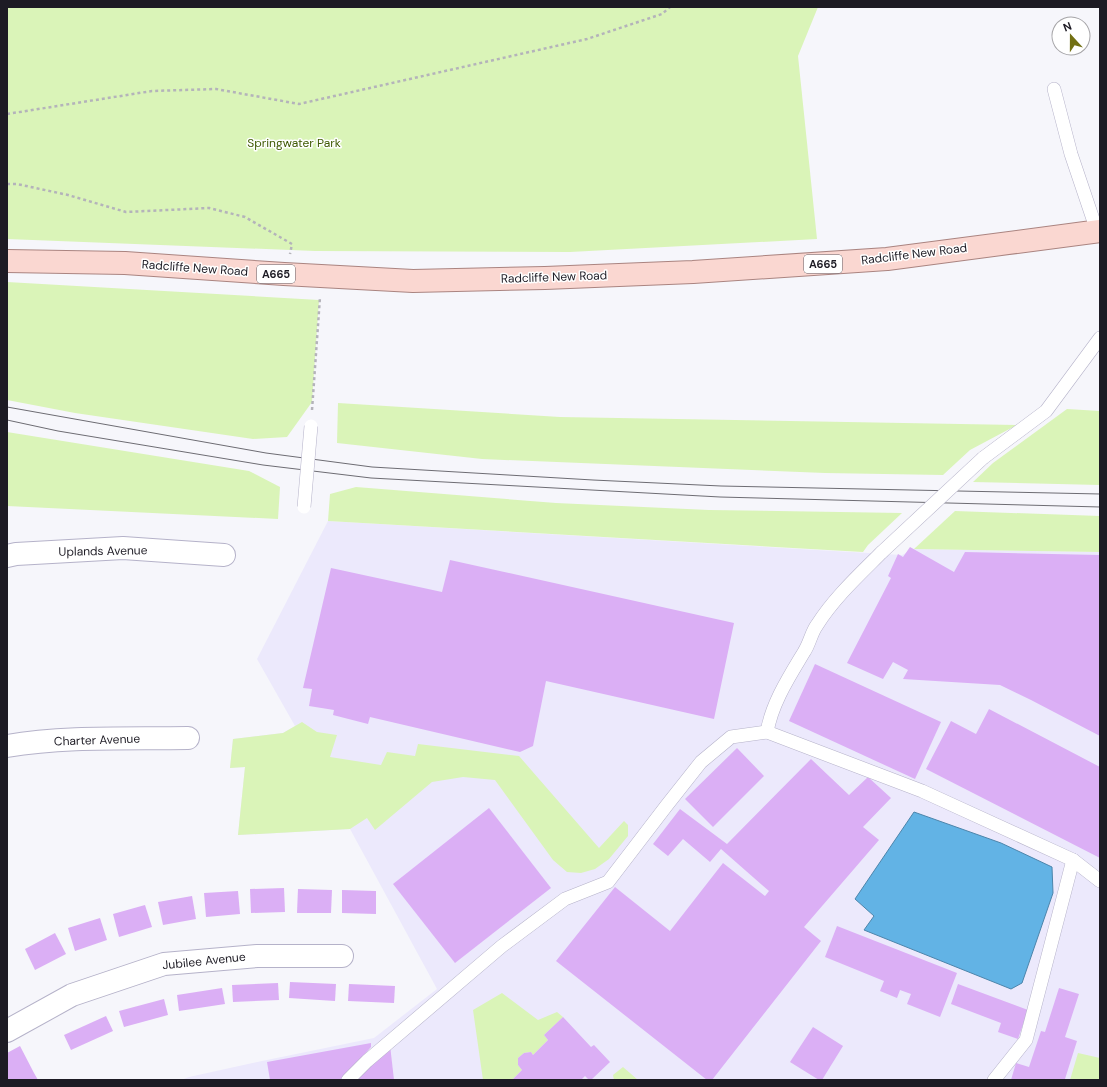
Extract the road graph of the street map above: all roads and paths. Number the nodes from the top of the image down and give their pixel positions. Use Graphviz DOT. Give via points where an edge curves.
graph roads {
  1 [pos="670,7"];
  2 [pos="1054,90"];
  3 [pos="7,114"];
  4 [pos="7,184"];
  5 [pos="1098,231"];
  6 [pos="7,261"];
  7 [pos="284,274"];
  8 [pos="322,276"];
  9 [pos="1100,338"];
  10 [pos="311,426"];
  11 [pos="304,507"];
  12 [pos="11,549"];
  13 [pos="224,555"];
  14 [pos="767,732"];
  15 [pos="188,738"];
  16 [pos="7,746"];
  17 [pos="1072,860"];
  18 [pos="1100,881"];
  19 [pos="342,956"];
  20 [pos="7,1031"];
  21 [pos="348,1080"];
  22 [pos="994,1080"];
  1 -- 3 [label="path" via="662,14 587,39 299,104 216,89 152,91"];
  2 -- 5 [label="lane" via="1071,154"];
  4 -- 7 [label="path" via="68,195 126,212 209,208 245,217 292,244"];
  5 -- 8 [label="main road, Radcliffe New Road / A665" via="887,259 701,272 413,280"];
  6 -- 7 [label="main road, Radcliffe New Road / A665" via="125,263"];
  7 -- 8 [label="main road, Radcliffe New Road / A665"];
  8 -- 10 [label="path"];
  9 -- 14 [label="lane, bridge" via="1046,411 983,458 882,552 836,600 816,626 810,644 787,680 769,718"];
  10 -- 11 [label="lane, bridge"];
  12 -- 13 [label="street, Uplands Avenue" via="123,548"];
  14 -- 17 [label="lane" via="922,791"];
  14 -- 21 [label="lane" via="731,737 726,741 701,762 608,882 565,899 502,946"];
  15 -- 16 [label="street, Charter Avenue" via="90,739"];
  17 -- 18 [label="lane"];
  17 -- 22 [label="lane" via="1026,1040"];
  19 -- 20 [label="street, Jubilee Avenue" via="257,956 164,964 72,995"];
}
